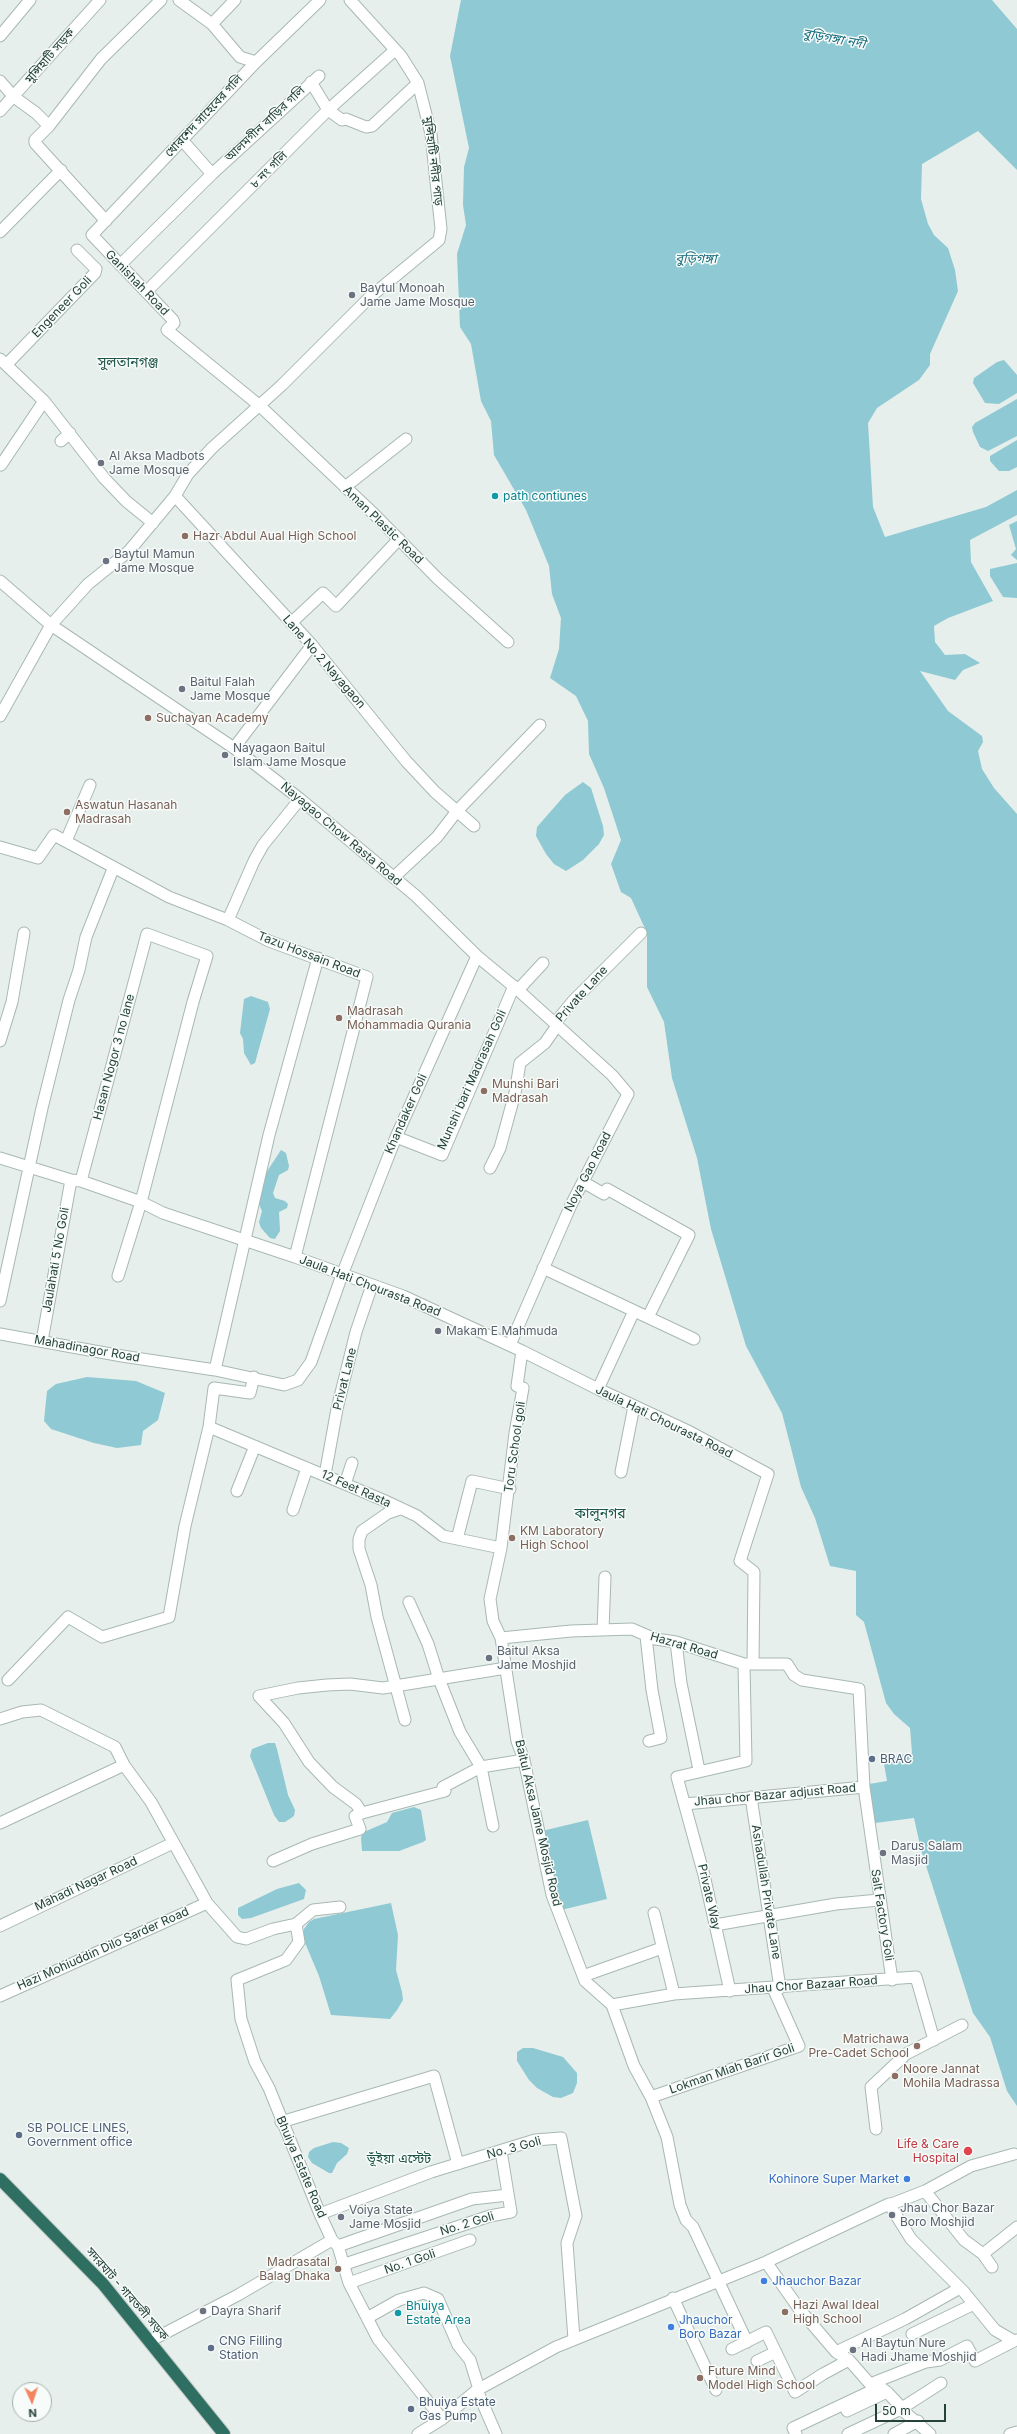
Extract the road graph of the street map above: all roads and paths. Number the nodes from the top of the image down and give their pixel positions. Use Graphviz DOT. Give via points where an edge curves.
graph roads {
  1 [pos="30,0"];
  2 [pos="100,0"];
  3 [pos="161,0"];
  4 [pos="179,0"];
  5 [pos="236,0"];
  6 [pos="320,0"];
  7 [pos="350,0"];
  8 [pos="212,24"];
  9 [pos="0,36"];
  10 [pos="395,50"];
  11 [pos="256,62"];
  12 [pos="0,80"];
  13 [pos="418,83"];
  14 [pos="14,97"];
  15 [pos="328,110"];
  16 [pos="0,111"];
  17 [pos="49,126"];
  18 [pos="182,140"];
  19 [pos="61,170"];
  20 [pos="212,174"];
  21 [pos="106,221"];
  22 [pos="0,232"];
  23 [pos="92,235"];
  24 [pos="77,250"];
  25 [pos="120,265"];
  26 [pos="146,292"];
  27 [pos="3,361"];
  28 [pos="44,401"];
  29 [pos="260,406"];
  30 [pos="70,433"];
  31 [pos="406,439"];
  32 [pos="60,441"];
  33 [pos="1,465"];
  34 [pos="345,487"];
  35 [pos="175,496"];
  36 [pos="153,522"];
  37 [pos="399,539"];
  38 [pos="0,581"];
  39 [pos="291,623"];
  40 [pos="51,625"];
  41 [pos="508,642"];
  42 [pos="312,645"];
  43 [pos="4,696"];
  44 [pos="0,716"];
  45 [pos="540,725"];
  46 [pos="234,748"];
  47 [pos="90,785"];
  48 [pos="300,799"];
  49 [pos="457,811"];
  50 [pos="474,826"];
  51 [pos="66,841"];
  52 [pos="0,847"];
  53 [pos="113,869"];
  54 [pos="394,877"];
  55 [pos="228,920"];
  56 [pos="24,933"];
  57 [pos="641,933"];
  58 [pos="477,956"];
  59 [pos="318,958"];
  60 [pos="543,963"];
  61 [pos="516,988"];
  62 [pos="555,1023"];
  63 [pos="0,1041"];
  64 [pos="396,1137"];
  65 [pos="0,1158"];
  66 [pos="30,1168"];
  67 [pos="490,1168"];
  68 [pos="76,1180"];
  69 [pos="583,1182"];
  70 [pos="141,1202"];
  71 [pos="244,1240"];
  72 [pos="295,1257"];
  73 [pos="543,1268"];
  74 [pos="342,1275"];
  75 [pos="118,1276"];
  76 [pos="372,1285"];
  77 [pos="0,1301"];
  78 [pos="634,1311"];
  79 [pos="648,1317"];
  80 [pos="0,1334"];
  81 [pos="694,1339"];
  82 [pos="42,1341"];
  83 [pos="510,1345"];
  84 [pos="522,1351"];
  85 [pos="215,1370"];
  86 [pos="254,1378"];
  87 [pos="280,1383"];
  88 [pos="598,1389"];
  89 [pos="634,1406"];
  90 [pos="209,1427"];
  91 [pos="255,1446"];
  92 [pos="352,1463"];
  93 [pos="307,1468"];
  94 [pos="621,1472"];
  95 [pos="324,1475"];
  96 [pos="345,1484"];
  97 [pos="510,1489"];
  98 [pos="237,1492"];
  99 [pos="400,1509"];
  100 [pos="293,1510"];
  101 [pos="457,1539"];
  102 [pos="501,1548"];
  103 [pos="605,1576"];
  104 [pos="409,1602"];
  105 [pos="603,1630"];
  106 [pos="646,1636"];
  107 [pos="501,1638"];
  108 [pos="676,1642"];
  109 [pos="749,1664"];
  110 [pos="506,1668"];
  111 [pos="439,1679"];
  112 [pos="8,1680"];
  113 [pos="395,1686"];
  114 [pos="859,1689"];
  115 [pos="0,1719"];
  116 [pos="405,1720"];
  117 [pos="649,1741"];
  118 [pos="524,1760"];
  119 [pos="124,1765"];
  120 [pos="481,1767"];
  121 [pos="699,1770"];
  122 [pos="864,1787"];
  123 [pos="751,1797"];
  124 [pos="685,1804"];
  125 [pos="362,1813"];
  126 [pos="0,1823"];
  127 [pos="493,1826"];
  128 [pos="173,1843"];
  129 [pos="273,1861"];
  130 [pos="879,1900"];
  131 [pos="207,1903"];
  132 [pos="340,1907"];
  133 [pos="654,1912"];
  134 [pos="770,1915"];
  135 [pos="296,1924"];
  136 [pos="715,1925"];
  137 [pos="0,1926"];
  138 [pos="662,1948"];
  139 [pos="583,1976"];
  140 [pos="892,1980"];
  141 [pos="776,1988"];
  142 [pos="730,1991"];
  143 [pos="674,1994"];
  144 [pos="0,1996"];
  145 [pos="612,2004"];
  146 [pos="962,2024"];
  147 [pos="934,2040"];
  148 [pos="651,2097"];
  149 [pos="281,2122"];
  150 [pos="876,2129"];
  151 [pos="501,2151"];
  152 [pos="1014,2154"];
  153 [pos="458,2164"];
  154 [pos="0,2179"];
  155 [pos="924,2192"];
  156 [pos="508,2195"];
  157 [pos="889,2204"];
  158 [pos="320,2214"];
  159 [pos="1017,2227"];
  160 [pos="470,2240"];
  161 [pos="335,2243"];
  162 [pos="982,2254"];
  163 [pos="766,2262"];
  164 [pos="342,2265"];
  165 [pos="992,2267"];
  166 [pos="719,2280"];
  167 [pos="349,2283"];
  168 [pos="960,2288"];
  169 [pos="673,2298"];
  170 [pos="974,2304"];
  171 [pos="367,2318"];
  172 [pos="912,2334"];
  173 [pos="574,2339"];
  174 [pos="150,2341"];
  175 [pos="1015,2341"];
  176 [pos="747,2342"];
  177 [pos="732,2349"];
  178 [pos="776,2352"];
  179 [pos="836,2352"];
  180 [pos="849,2360"];
  181 [pos="757,2361"];
  182 [pos="941,2383"];
  183 [pos="879,2388"];
  184 [pos="478,2390"];
  185 [pos="716,2390"];
  186 [pos="901,2408"];
  187 [pos="847,2412"];
  188 [pos="442,2419"];
  189 [pos="918,2421"];
  190 [pos="1017,2432"];
  191 [pos="223,2433"];
  192 [pos="418,2434"];
  193 [pos="496,2434"];
  194 [pos="796,2434"];
  195 [pos="848,2434"];
  196 [pos="894,2434"];
  197 [pos="930,2434"];
  198 [pos="1010,2434"];
  1 -- 9 [label="street"];
  2 -- 14 [label="street, মুন্সিহাটি সড়ক"];
  3 -- 17 [label="street" via="101,59"];
  4 -- 8 [label="street"];
  5 -- 8 [label="street"];
  6 -- 11 [label="street, খোরশেদ সাহেবের গলি"];
  7 -- 10 [label="street, মুন্সিহাটি নদীর পাড়"];
  8 -- 11 [label="street" via="240,57"];
  10 -- 13 [label="street, মুন্সিহাটি নদীর পাড়"];
  10 -- 15 [label="street, ৮ নং গলি"];
  11 -- 18 [label="street, খোরশেদ সাহেবের গলি"];
  12 -- 14 [label="street"];
  13 -- 15 [label="street" via="372,126 366,127 346,119 342,120"];
  13 -- 29 [label="street, মুন্সিহাটি নদীর পাড়" via="431,134 441,229 439,240 370,297"];
  14 -- 16 [label="street, মুন্সিহাটি সড়ক"];
  14 -- 17 [label="street"];
  15 -- 20 [label="street, আলমগীন বাড়ির গলি" via="315,79"];
  15 -- 26 [label="street, ৮ নং গলি"];
  17 -- 19 [label="street" via="35,142"];
  18 -- 20 [label="street"];
  18 -- 21 [label="street, খোরশেদ সাহেবের গলি"];
  19 -- 21 [label="street"];
  19 -- 22 [label="street"];
  20 -- 25 [label="street, আলমগীন বাড়ির গলি"];
  21 -- 23 [label="street, খোরশেদ সাহেবের গলি"];
  23 -- 25 [label="street, Ganishah Road"];
  24 -- 27 [label="street, Engeneer Goli" via="96,269 95,273"];
  25 -- 26 [label="street, Ganishah Road"];
  26 -- 29 [label="street, Ganishah Road" via="173,320 174,323 167,330"];
  27 -- 28 [label="street"];
  28 -- 30 [label="street"];
  28 -- 33 [label="street"];
  29 -- 34 [label="street, Aman Plastic Road"];
  29 -- 35 [label="street" via="212,448 188,474"];
  30 -- 32 [label="street"];
  30 -- 36 [label="street" via="110,484 126,501"];
  31 -- 34 [label="street"];
  34 -- 37 [label="street, Aman Plastic Road"];
  35 -- 36 [label="street"];
  35 -- 39 [label="street, Lane No.2 Nayagaon"];
  36 -- 40 [label="street" via="129,551 88,584"];
  37 -- 39 [label="street" via="336,606 323,593"];
  37 -- 41 [label="street, Aman Plastic Road" via="438,579"];
  38 -- 40 [label="street, Nayagao Chow Rasta Road"];
  39 -- 42 [label="street, Lane No.2 Nayagaon"];
  40 -- 43 [label="street"];
  40 -- 46 [label="street, Nayagao Chow Rasta Road"];
  42 -- 46 [label="street"];
  42 -- 49 [label="street, Lane No.2 Nayagaon" via="406,760 435,792"];
  43 -- 44 [label="street"];
  45 -- 49 [label="street"];
  46 -- 48 [label="street, Nayagao Chow Rasta Road"];
  47 -- 51 [label="street"];
  48 -- 54 [label="street, Nayagao Chow Rasta Road"];
  48 -- 55 [label="street" via="260,850"];
  49 -- 50 [label="street, Lane No.2 Nayagaon"];
  49 -- 54 [label="street" via="437,837"];
  51 -- 52 [label="street" via="54,835 38,858"];
  51 -- 53 [label="street, Tazu Hossain Road"];
  53 -- 55 [label="street, Tazu Hossain Road" via="169,897"];
  53 -- 66 [label="street" via="86,937 42,1108"];
  54 -- 58 [label="street, Nayagao Chow Rasta Road"];
  55 -- 59 [label="street, Tazu Hossain Road" via="269,941"];
  56 -- 63 [label="street" via="12,1002"];
  57 -- 62 [label="street, Private Lane"];
  58 -- 61 [label="street, Nayagao Chow Rasta Road"];
  58 -- 64 [label="street, Khandaker Goli"];
  59 -- 71 [label="street" via="269,1136"];
  59 -- 72 [label="street, Tazu Hossain Road" via="367,977"];
  60 -- 61 [label="street"];
  61 -- 62 [label="street, Nayagao Chow Rasta Road"];
  61 -- 64 [label="street, Munshi bari Madrasah Goli" via="442,1155"];
  62 -- 67 [label="street, Private Lane" via="556,1027 545,1043 520,1063 500,1148"];
  62 -- 69 [label="street, Noya Gao Road" via="612,1075 628,1094"];
  64 -- 74 [label="street, Khandaker Goli"];
  65 -- 66 [label="street, Jaula Hati Chourasta Road"];
  66 -- 68 [label="street, Jaula Hati Chourasta Road"];
  66 -- 77 [label="street"];
  68 -- 70 [label="street, Jaula Hati Chourasta Road"];
  68 -- 70 [label="street, Hasan Nogor 3 no lane" via="147,934 207,956"];
  68 -- 82 [label="street, Jaulahati 5 No Goli"];
  69 -- 73 [label="street, Noya Gao Road"];
  69 -- 79 [label="street" via="604,1194 607,1189 689,1236"];
  70 -- 71 [label="street, Jaula Hati Chourasta Road" via="163,1213"];
  70 -- 75 [label="street"];
  71 -- 72 [label="street, Jaula Hati Chourasta Road"];
  71 -- 85 [label="street"];
  72 -- 74 [label="street, Jaula Hati Chourasta Road"];
  73 -- 78 [label="street"];
  73 -- 83 [label="street, Noya Gao Road"];
  74 -- 76 [label="street, Jaula Hati Chourasta Road"];
  74 -- 87 [label="street, Khandaker Goli" via="311,1362 298,1380 290,1385"];
  76 -- 83 [label="street, Jaula Hati Chourasta Road" via="442,1313"];
  76 -- 95 [label="street, Privat Lane" via="355,1339"];
  78 -- 79 [label="street"];
  78 -- 88 [label="street"];
  79 -- 81 [label="street"];
  80 -- 82 [label="street, Mahadinagor Road"];
  82 -- 85 [label="street, Mahadinagor Road"];
  83 -- 84 [label="street, Jaula Hati Chourasta Road"];
  84 -- 88 [label="street, Jaula Hati Chourasta Road"];
  84 -- 97 [label="street, Toru School goli" via="517,1386 523,1388 515,1433"];
  85 -- 86 [label="street, Mahadinagor Road"];
  86 -- 87 [label="street, Mahadinagor Road"];
  86 -- 90 [label="street" via="250,1393 214,1388"];
  88 -- 89 [label="street, Jaula Hati Chourasta Road"];
  89 -- 94 [label="street"];
  89 -- 109 [label="street, Jaula Hati Chourasta Road" via="690,1432 768,1474 740,1562 754,1572"];
  90 -- 91 [label="street, 12 Feet Rasta"];
  90 -- 112 [label="street" via="185,1526 169,1617 102,1636 68,1618"];
  91 -- 93 [label="street, 12 Feet Rasta"];
  91 -- 98 [label="street"];
  92 -- 96 [label="street"];
  93 -- 95 [label="street, 12 Feet Rasta"];
  93 -- 100 [label="street"];
  95 -- 96 [label="street, 12 Feet Rasta"];
  96 -- 99 [label="street, 12 Feet Rasta"];
  97 -- 101 [label="street" via="472,1481"];
  97 -- 102 [label="street, Toru School goli"];
  99 -- 101 [label="street, 12 Feet Rasta" via="417,1516 443,1536"];
  99 -- 113 [label="street" via="371,1524 362,1531 359,1539 359,1549 371,1585"];
  101 -- 102 [label="street, 12 Feet Rasta"];
  102 -- 107 [label="street, Baitul Aksa Jame Mosjid Road" via="490,1598 492,1621"];
  103 -- 105 [label="street"];
  104 -- 111 [label="street" via="428,1644"];
  105 -- 106 [label="street, Hazrat Road" via="632,1629"];
  105 -- 107 [label="street, Hazrat Road"];
  106 -- 108 [label="street, Hazrat Road"];
  106 -- 117 [label="street" via="661,1738"];
  107 -- 110 [label="street, Baitul Aksa Jame Mosjid Road"];
  108 -- 109 [label="street, Hazrat Road"];
  108 -- 121 [label="street" via="681,1683"];
  109 -- 114 [label="street, Hazrat Road" via="787,1664 794,1675 802,1680"];
  109 -- 121 [label="street" via="746,1761"];
  110 -- 111 [label="street"];
  110 -- 118 [label="street, Baitul Aksa Jame Mosjid Road" via="517,1741"];
  111 -- 113 [label="street"];
  111 -- 120 [label="street" via="460,1732"];
  113 -- 116 [label="street"];
  113 -- 125 [label="street" via="375,1688 350,1684 327,1685 259,1696 287,1727 310,1762 333,1787 356,1804"];
  114 -- 122 [label="street, Salt Factory Goli"];
  115 -- 119 [label="street" via="22,1712 41,1710 115,1747"];
  118 -- 120 [label="street"];
  118 -- 139 [label="street, Baitul Aksa Jame Mosjid Road" via="552,1895"];
  119 -- 126 [label="street"];
  119 -- 128 [label="street" via="151,1802"];
  120 -- 125 [label="street" via="443,1787 445,1791"];
  120 -- 127 [label="street"];
  121 -- 124 [label="street, Private Way" via="677,1777"];
  122 -- 123 [label="street, Jhau chor Bazar adjust Road"];
  122 -- 130 [label="street, Salt Factory Goli"];
  123 -- 124 [label="street, Jhau chor Bazar adjust Road"];
  123 -- 134 [label="street, Ashadullah Private Lane"];
  124 -- 136 [label="street, Private Way"];
  125 -- 129 [label="street" via="355,1816 360,1829 319,1841"];
  128 -- 131 [label="street"];
  128 -- 137 [label="street, Mahadi Nagar Road"];
  130 -- 134 [label="street"];
  130 -- 140 [label="street, Salt Factory Goli"];
  131 -- 135 [label="street" via="237,1937 246,1939"];
  131 -- 144 [label="street, Hazi Mohiuddin Dilo Sarder Road"];
  132 -- 135 [label="street" via="313,1910"];
  133 -- 138 [label="street"];
  134 -- 136 [label="street"];
  134 -- 141 [label="street, Ashadullah Private Lane"];
  135 -- 149 [label="street, Bhuiya Estate Road" via="299,1942 286,1960 237,1980 241,2019 255,2062 269,2088"];
  136 -- 142 [label="street, Private Way"];
  138 -- 139 [label="street"];
  138 -- 143 [label="street"];
  139 -- 145 [label="street, Baitul Aksa Jame Mosjid Road" via="585,1981"];
  140 -- 141 [label="street, Jhau Chor Bazaar Road"];
  140 -- 147 [label="street" via="916,1977"];
  141 -- 142 [label="street, Jhau Chor Bazaar Road"];
  141 -- 148 [label="street, Lokman Miah Barir Goli" via="799,2046"];
  142 -- 143 [label="street, Jhau Chor Bazaar Road"];
  143 -- 145 [label="street, Jhau Chor Bazaar Road"];
  145 -- 148 [label="street" via="634,2066"];
  146 -- 147 [label="street"];
  147 -- 150 [label="street" via="906,2054 871,2087"];
  148 -- 166 [label="street" via="667,2137 680,2205"];
  149 -- 153 [label="street" via="434,2076"];
  149 -- 158 [label="street, Bhuiya Estate Road"];
  151 -- 153 [label="street, No. 3 Goli"];
  151 -- 156 [label="street, No. 2 Goli"];
  151 -- 173 [label="street, No. 3 Goli" via="535,2140 561,2138 576,2216 567,2243"];
  152 -- 155 [label="street" via="971,2166"];
  153 -- 158 [label="street, No. 3 Goli"];
  154 -- 174 [label="highway, সদরঘাট - গাবতলী সড়ক" via="103,2284"];
  155 -- 157 [label="street"];
  155 -- 162 [label="street" via="964,2240"];
  156 -- 161 [label="street" via="472,2199"];
  156 -- 164 [label="street, No. 2 Goli" via="511,2212 490,2216"];
  157 -- 163 [label="street"];
  157 -- 168 [label="street" via="912,2239"];
  158 -- 161 [label="street, Bhuiya Estate Road"];
  159 -- 162 [label="street"];
  160 -- 167 [label="street, No. 1 Goli"];
  161 -- 164 [label="street, Bhuiya Estate Road"];
  161 -- 174 [label="street"];
  162 -- 165 [label="street"];
  163 -- 166 [label="street"];
  163 -- 179 [label="street" via="800,2310"];
  164 -- 167 [label="street, Bhuiya Estate Road"];
  166 -- 169 [label="street"];
  166 -- 176 [label="street"];
  167 -- 171 [label="street, Bhuiya Estate Road"];
  168 -- 170 [label="street"];
  168 -- 179 [label="street" via="905,2319"];
  169 -- 173 [label="street"];
  169 -- 185 [label="street"];
  170 -- 172 [label="street"];
  170 -- 175 [label="street" via="995,2330"];
  171 -- 184 [label="street" via="400,2300 424,2293 438,2299 458,2345 470,2360"];
  171 -- 188 [label="street, Bhuiya Estate Road" via="378,2339"];
  173 -- 184 [label="street"];
  174 -- 191 [label="highway, সদরঘাট - গাবতলী সড়ক"];
  175 -- 183 [label="street" via="975,2361 967,2346 940,2360 926,2362"];
  176 -- 177 [label="street"];
  176 -- 178 [label="street" via="766,2332"];
  178 -- 180 [label="street" via="795,2392"];
  178 -- 181 [label="street"];
  179 -- 180 [label="street"];
  180 -- 183 [label="street"];
  182 -- 186 [label="street"];
  183 -- 186 [label="street"];
  183 -- 187 [label="street"];
  183 -- 194 [label="street" via="793,2428"];
  184 -- 188 [label="street"];
  184 -- 193 [label="street"];
  186 -- 189 [label="street"];
  186 -- 195 [label="street"];
  188 -- 192 [label="street"];
  189 -- 196 [label="street"];
  189 -- 197 [label="street"];
  190 -- 198 [label="street"];
}
